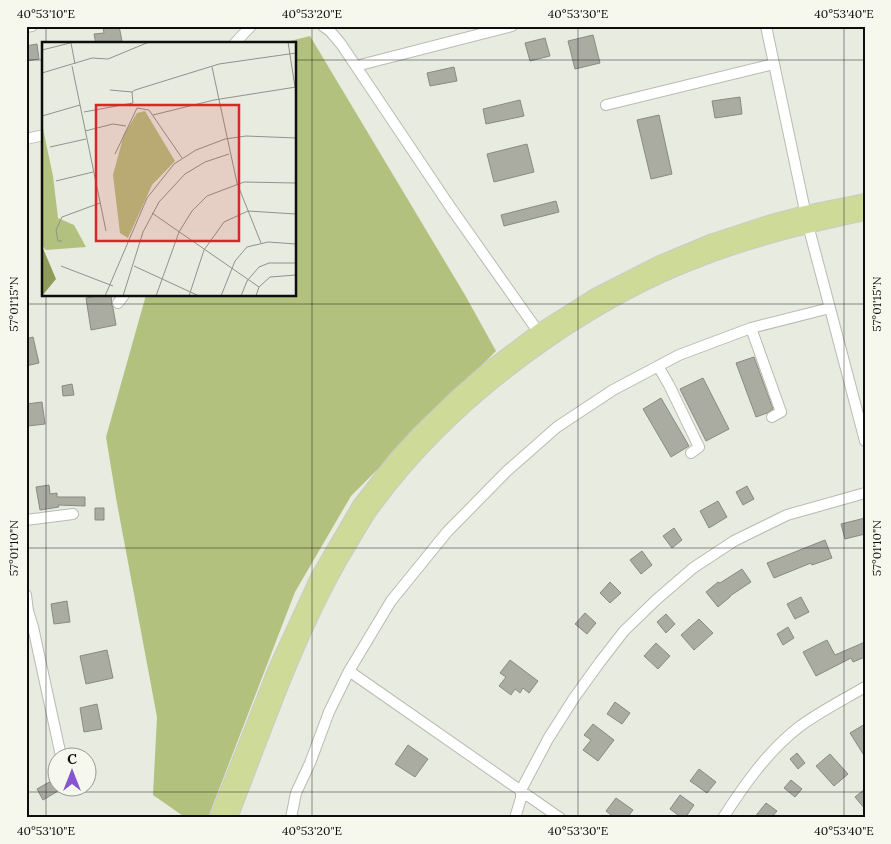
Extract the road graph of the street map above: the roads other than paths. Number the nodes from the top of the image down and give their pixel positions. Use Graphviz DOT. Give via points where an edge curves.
graph roads {
  1 [pos="32,26"];
  2 [pos="251,26"];
  3 [pos="323,26"];
  4 [pos="512,26"];
  5 [pos="766,26"];
  6 [pos="26,27"];
  7 [pos="236,42"];
  8 [pos="774,64"];
  9 [pos="356,66"];
  10 [pos="606,105"];
  11 [pos="42,135"];
  12 [pos="26,139"];
  13 [pos="865,201"];
  14 [pos="865,213"];
  15 [pos="807,219"];
  16 [pos="830,308"];
  17 [pos="751,328"];
  18 [pos="542,337"];
  19 [pos="658,366"];
  20 [pos="772,417"];
  21 [pos="865,440"];
  22 [pos="691,453"];
  23 [pos="865,493"];
  24 [pos="73,514"];
  25 [pos="26,520"];
  26 [pos="26,595"];
  27 [pos="27,611"];
  28 [pos="349,671"];
  29 [pos="865,687"];
  30 [pos="59,746"];
  31 [pos="521,790"];
  32 [pos="217,818"];
  33 [pos="230,818"];
  34 [pos="291,818"];
  35 [pos="514,818"];
  36 [pos="560,818"];
  37 [pos="723,818"];
  1 -- 6 [label="street"];
  2 -- 7 [label="street"];
  3 -- 9 [label="street"];
  4 -- 9 [label="street"];
  5 -- 8 [label="street"];
  8 -- 10 [label="street"];
  8 -- 15 [label="street"];
  9 -- 18 [label="street"];
  11 -- 12 [label="street"];
  13 -- 15 [label="main road"];
  14 -- 15 [label="main road"];
  15 -- 16 [label="street"];
  15 -- 18 [label="main road" via="662,274"];
  16 -- 17 [label="street"];
  16 -- 21 [label="street"];
  17 -- 19 [label="street"];
  17 -- 20 [label="street" via="781,412"];
  18 -- 32 [label="main road" via="489,369 456,398 396,459 360,505 318,577 276,668"];
  18 -- 33 [label="main road" via="429,440 369,513 308,624"];
  19 -- 22 [label="street" via="699,447"];
  19 -- 28 [label="street" via="613,390 557,427 507,471 447,532 392,601"];
  23 -- 31 [label="street" via="787,515 734,541 685,574 624,631 600,662 553,731"];
  24 -- 25 [label="street"];
  26 -- 27 [label="street"];
  27 -- 30 [label="street"];
  28 -- 31 [label="street"];
  28 -- 34 [label="street" via="328,712 296,793"];
  29 -- 37 [label="street" via="799,727 781,742 748,781"];
  31 -- 35 [label="street"];
  31 -- 36 [label="street"];
}
